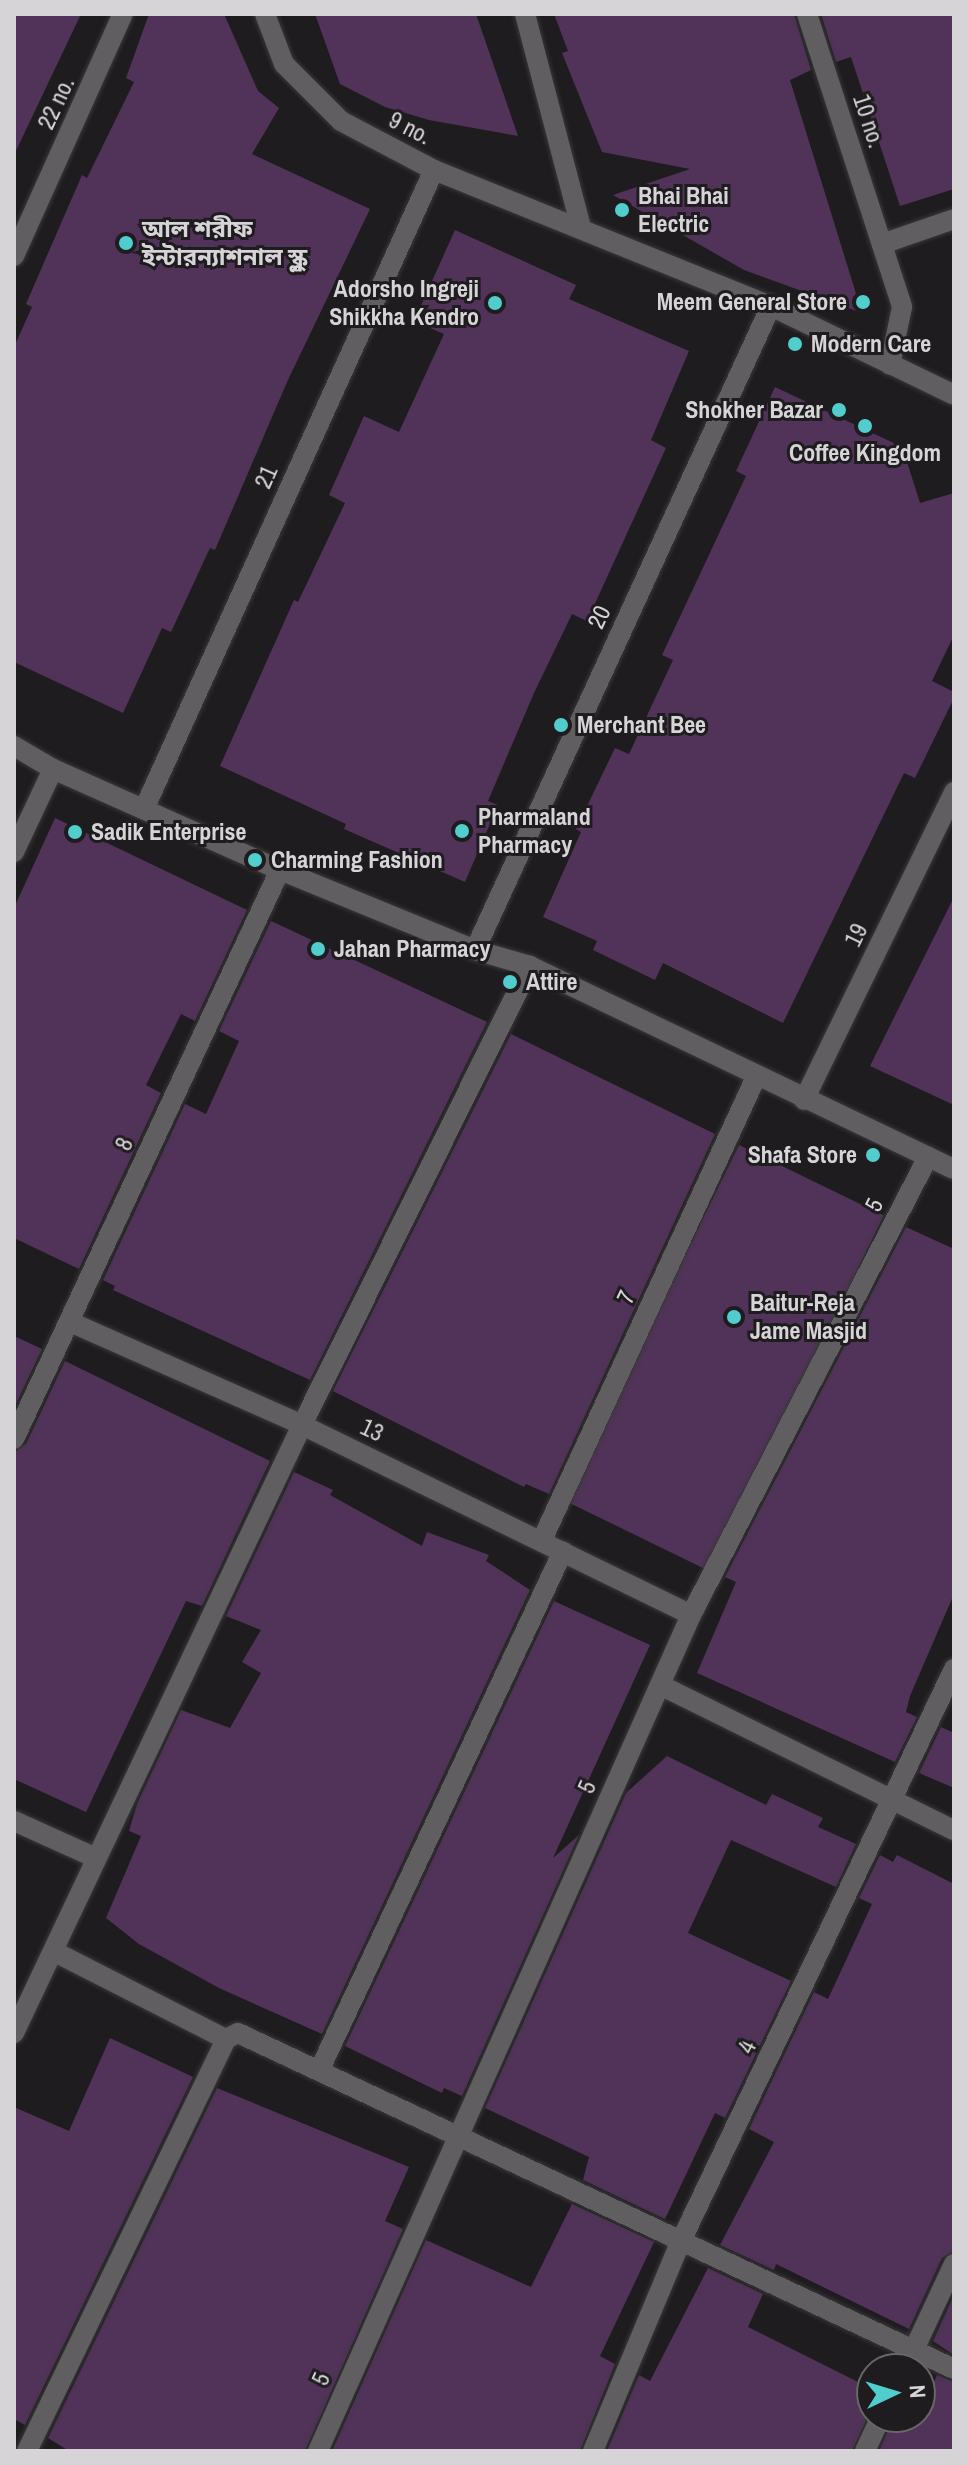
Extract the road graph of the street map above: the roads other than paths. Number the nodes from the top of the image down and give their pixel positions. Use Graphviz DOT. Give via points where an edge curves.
graph roads {
  1 [pos="123,14"];
  2 [pos="265,14"];
  3 [pos="525,14"];
  4 [pos="807,14"];
  5 [pos="434,170"];
  6 [pos="954,219"];
  7 [pos="581,227"];
  8 [pos="882,244"];
  9 [pos="14,256"];
  10 [pos="771,306"];
  11 [pos="890,365"];
  12 [pos="954,395"];
  13 [pos="14,746"];
  14 [pos="53,769"];
  15 [pos="954,792"];
  16 [pos="145,807"];
  17 [pos="14,852"];
  18 [pos="280,870"];
  19 [pos="475,950"];
  20 [pos="530,966"];
  21 [pos="756,1077"];
  22 [pos="804,1100"];
  23 [pos="928,1157"];
  24 [pos="954,1169"];
  25 [pos="70,1322"];
  26 [pos="302,1425"];
  27 [pos="14,1439"];
  28 [pos="542,1540"];
  29 [pos="563,1551"];
  30 [pos="691,1615"];
  31 [pos="954,1669"];
  32 [pos="662,1686"];
  33 [pos="896,1801"];
  34 [pos="14,1821"];
  35 [pos="954,1830"];
  36 [pos="96,1858"];
  37 [pos="53,1951"];
  38 [pos="14,2033"];
  39 [pos="226,2039"];
  40 [pos="319,2071"];
  41 [pos="458,2136"];
  42 [pos="681,2241"];
  43 [pos="954,2264"];
  44 [pos="914,2349"];
  45 [pos="912,2353"];
  46 [pos="954,2369"];
  47 [pos="27,2451"];
  48 [pos="318,2451"];
  49 [pos="593,2451"];
  1 -- 9 [label="street, 22 no."];
  2 -- 5 [label="street, 9 no." via="284,64 341,121"];
  3 -- 7 [label="street"];
  4 -- 8 [label="street, 10 no."];
  5 -- 7 [label="street, 9 no."];
  5 -- 16 [label="street, 21"];
  6 -- 8 [label="street"];
  7 -- 10 [label="street, 9 no."];
  8 -- 11 [label="street" via="902,307"];
  10 -- 11 [label="street, 9 no."];
  10 -- 19 [label="street, 20"];
  11 -- 12 [label="street, 9 no."];
  13 -- 14 [label="street"];
  14 -- 16 [label="street"];
  14 -- 17 [label="street"];
  15 -- 22 [label="street, 19"];
  16 -- 18 [label="street"];
  18 -- 19 [label="street"];
  18 -- 25 [label="street, 8"];
  19 -- 20 [label="street"];
  20 -- 21 [label="street"];
  20 -- 26 [label="street"];
  21 -- 22 [label="street"];
  21 -- 28 [label="street, 7"];
  22 -- 23 [label="street"];
  23 -- 24 [label="street"];
  23 -- 30 [label="street, 5"];
  25 -- 26 [label="street, 13"];
  25 -- 27 [label="street, 8"];
  26 -- 28 [label="street, 13"];
  26 -- 36 [label="street"];
  28 -- 29 [label="street, 13"];
  29 -- 30 [label="street, 13"];
  29 -- 40 [label="street"];
  30 -- 32 [label="street, 5"];
  31 -- 33 [label="street, 4"];
  32 -- 33 [label="street"];
  32 -- 41 [label="street, 5"];
  33 -- 35 [label="street"];
  33 -- 42 [label="street, 4"];
  34 -- 36 [label="street"];
  36 -- 37 [label="street"];
  37 -- 38 [label="street"];
  37 -- 39 [label="street"];
  39 -- 40 [label="street" via="238,2033"];
  39 -- 47 [label="street"];
  40 -- 41 [label="street"];
  41 -- 42 [label="street"];
  41 -- 48 [label="street, 5"];
  42 -- 44 [label="street"];
  42 -- 49 [label="street, 4"];
  43 -- 44 [label="street"];
  44 -- 45 [label="street"];
  44 -- 46 [label="street"];
}
